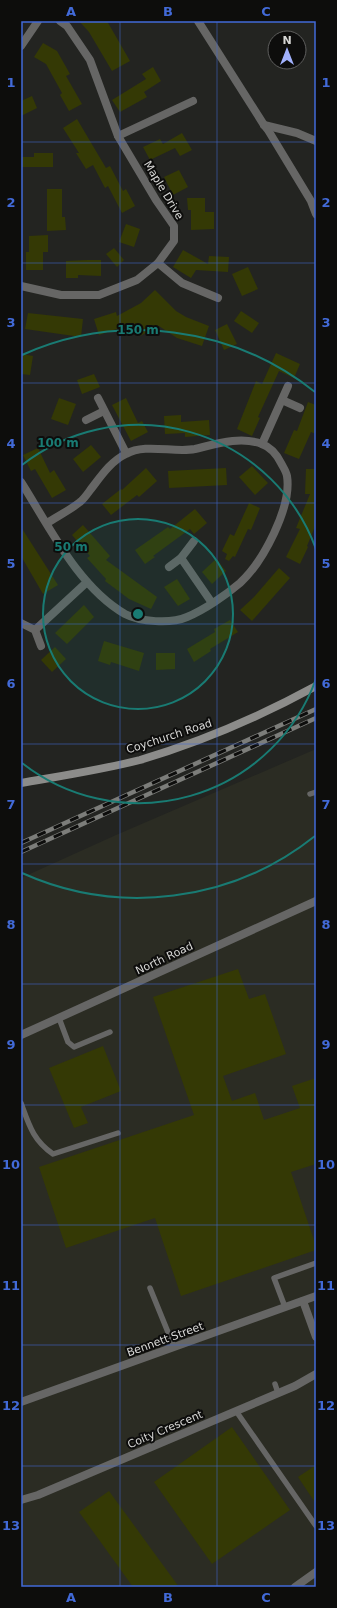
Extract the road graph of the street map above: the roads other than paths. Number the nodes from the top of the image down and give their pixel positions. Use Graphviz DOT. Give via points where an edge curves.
graph roads {
  1 [pos="38,21"];
  2 [pos="60,21"];
  3 [pos="198,21"];
  4 [pos="21,46"];
  5 [pos="193,101"];
  6 [pos="264,125"];
  7 [pos="118,136"];
  8 [pos="316,141"];
  9 [pos="316,214"];
  10 [pos="158,263"];
  11 [pos="21,286"];
  12 [pos="218,298"];
  13 [pos="288,386"];
  14 [pos="98,398"];
  15 [pos="282,400"];
  16 [pos="300,408"];
  17 [pos="104,411"];
  18 [pos="86,420"];
  19 [pos="262,444"];
  20 [pos="126,453"];
  21 [pos="21,482"];
  22 [pos="47,523"];
  23 [pos="194,541"];
  24 [pos="181,558"];
  25 [pos="169,567"];
  26 [pos="87,582"];
  27 [pos="212,603"];
  28 [pos="21,623"];
  29 [pos="35,630"];
  30 [pos="41,646"];
  31 [pos="316,686"];
  32 [pos="21,782"];
  33 [pos="316,900"];
  34 [pos="59,1018"];
  35 [pos="110,1032"];
  36 [pos="21,1035"];
  37 [pos="21,1103"];
  38 [pos="118,1133"];
  39 [pos="316,1263"];
  40 [pos="150,1288"];
  41 [pos="316,1296"];
  42 [pos="303,1301"];
  43 [pos="285,1307"];
  44 [pos="316,1337"];
  45 [pos="174,1347"];
  46 [pos="316,1374"];
  47 [pos="275,1384"];
  48 [pos="278,1393"];
  49 [pos="21,1402"];
  50 [pos="236,1411"];
  51 [pos="21,1500"];
  52 [pos="316,1526"];
  53 [pos="316,1572"];
  54 [pos="295,1587"];
  1 -- 4 [label="street"];
  2 -- 7 [label="street, Maple Drive" via="67,26 90,60"];
  3 -- 6 [label="street"];
  5 -- 7 [label="street"];
  6 -- 8 [label="street" via="297,133"];
  6 -- 9 [label="street"];
  7 -- 10 [label="street, Maple Drive" via="174,226 174,241"];
  10 -- 11 [label="street, Maple Drive" via="137,280 100,295 61,295"];
  10 -- 12 [label="street" via="182,283"];
  13 -- 15 [label="street"];
  14 -- 17 [label="street"];
  15 -- 16 [label="street"];
  15 -- 19 [label="street"];
  17 -- 18 [label="street"];
  17 -- 20 [label="street"];
  19 -- 20 [label="street" via="243,441 218,443 194,449 150,448"];
  19 -- 27 [label="street" via="277,454 287,475 287,497 279,524 257,563 240,583"];
  20 -- 22 [label="street" via="107,468 81,502"];
  21 -- 22 [label="street"];
  22 -- 26 [label="street"];
  23 -- 24 [label="street"];
  24 -- 25 [label="street"];
  24 -- 27 [label="street"];
  26 -- 27 [label="street" via="125,614 144,621 186,618"];
  26 -- 29 [label="street"];
  28 -- 29 [label="street"];
  29 -- 30 [label="street"];
  31 -- 32 [label="main road, Coychurch Road" via="205,738 140,760"];
  33 -- 34 [label="street, North Road"];
  34 -- 35 [label="lane" via="68,1042 74,1047"];
  34 -- 36 [label="street, North Road"];
  37 -- 38 [label="lane" via="34,1136 53,1154"];
  39 -- 43 [label="lane" via="274,1278"];
  40 -- 45 [label="lane"];
  41 -- 42 [label="street, Bennett Street"];
  42 -- 43 [label="street, Bennett Street"];
  42 -- 44 [label="street"];
  43 -- 45 [label="street, Bennett Street"];
  45 -- 49 [label="street, Bennett Street"];
  46 -- 48 [label="street, Coity Crescent"];
  47 -- 48 [label="lane"];
  48 -- 50 [label="street, Coity Crescent"];
  50 -- 51 [label="street, Coity Crescent"];
  50 -- 52 [label="lane"];
  53 -- 54 [label="street"];
}
